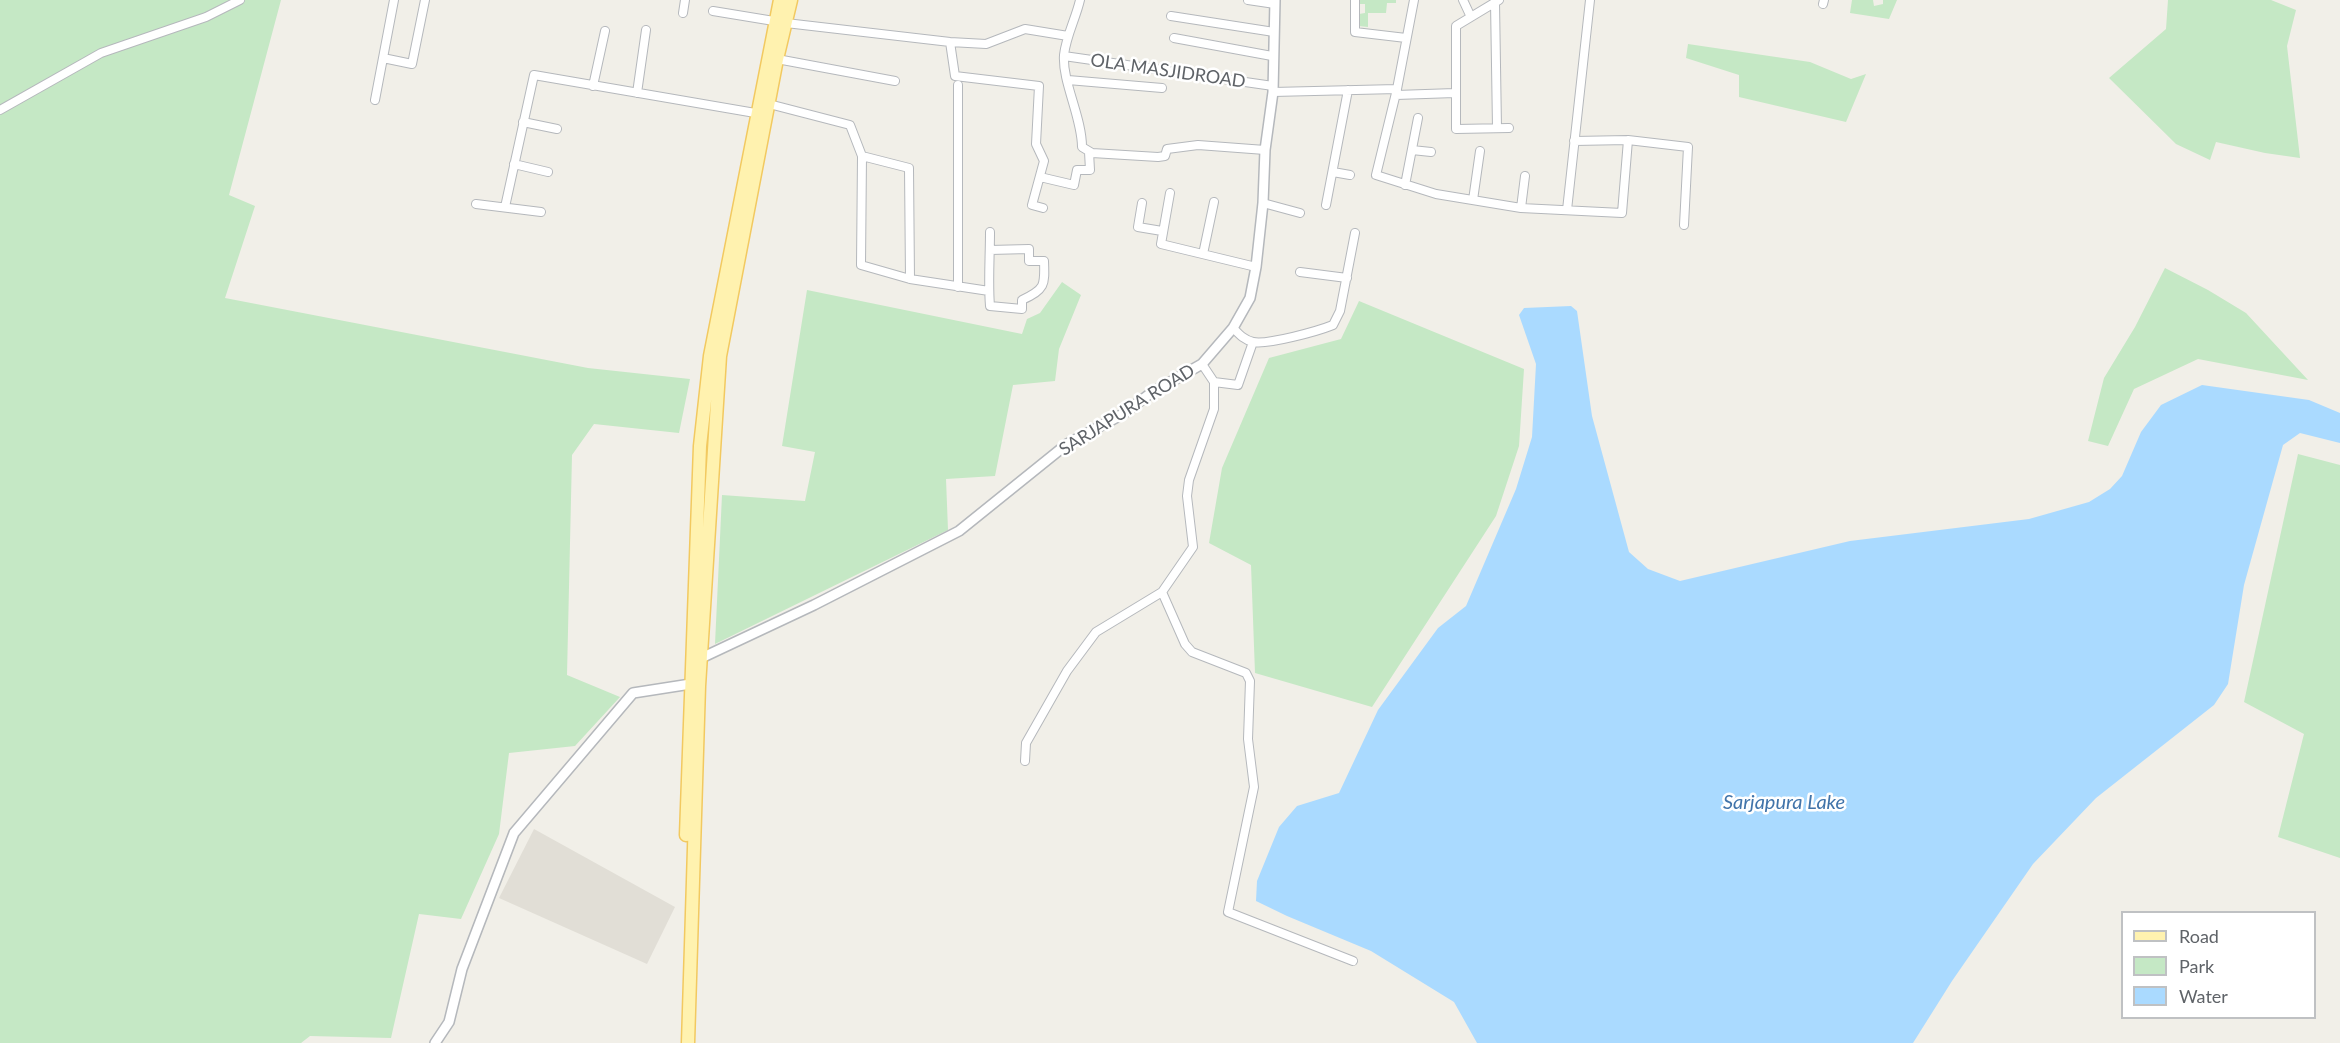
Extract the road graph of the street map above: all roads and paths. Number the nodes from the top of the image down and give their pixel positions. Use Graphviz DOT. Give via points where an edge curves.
graph roads {
  1 [pos="240,0"];
  2 [pos="394,0"];
  3 [pos="425,0"];
  4 [pos="685,0"];
  5 [pos="780,0"];
  6 [pos="791,0"];
  7 [pos="1080,0"];
  8 [pos="1248,0"];
  9 [pos="1355,0"];
  10 [pos="1414,0"];
  11 [pos="1463,0"];
  12 [pos="1590,0"];
  13 [pos="1497,1"];
  14 [pos="1275,2"];
  15 [pos="713,11"];
  16 [pos="683,13"];
  17 [pos="1470,15"];
  18 [pos="1172,16"];
  19 [pos="781,22"];
  20 [pos="646,30"];
  21 [pos="605,31"];
  22 [pos="1274,32"];
  23 [pos="1068,36"];
  24 [pos="1174,38"];
  25 [pos="1406,38"];
  26 [pos="950,42"];
  27 [pos="1064,56"];
  28 [pos="1272,56"];
  29 [pos="383,58"];
  30 [pos="777,59"];
  31 [pos="1068,80"];
  32 [pos="894,81"];
  33 [pos="958,85"];
  34 [pos="593,86"];
  35 [pos="1162,88"];
  36 [pos="1273,89"];
  37 [pos="1348,90"];
  38 [pos="1397,92"];
  39 [pos="637,93"];
  40 [pos="1455,93"];
  41 [pos="375,100"];
  42 [pos="0,110"];
  43 [pos="764,111"];
  44 [pos="1418,118"];
  45 [pos="523,122"];
  46 [pos="1497,128"];
  47 [pos="1509,128"];
  48 [pos="557,129"];
  49 [pos="1628,140"];
  50 [pos="1574,141"];
  51 [pos="1264,150"];
  52 [pos="1412,150"];
  53 [pos="1480,151"];
  54 [pos="1089,152"];
  55 [pos="1431,152"];
  56 [pos="862,156"];
  57 [pos="514,164"];
  58 [pos="548,172"];
  59 [pos="1333,172"];
  60 [pos="1350,175"];
  61 [pos="1525,176"];
  62 [pos="1040,177"];
  63 [pos="1405,185"];
  64 [pos="1170,193"];
  65 [pos="1473,200"];
  66 [pos="1214,202"];
  67 [pos="1142,203"];
  68 [pos="1263,203"];
  69 [pos="476,204"];
  70 [pos="1326,205"];
  71 [pos="505,207"];
  72 [pos="1043,208"];
  73 [pos="1521,208"];
  74 [pos="1567,210"];
  75 [pos="540,212"];
  76 [pos="1300,213"];
  77 [pos="1684,225"];
  78 [pos="1162,231"];
  79 [pos="990,232"];
  80 [pos="1355,233"];
  81 [pos="990,250"];
  82 [pos="1203,255"];
  83 [pos="1256,267"];
  84 [pos="1299,272"];
  85 [pos="1347,278"];
  86 [pos="910,279"];
  87 [pos="958,287"];
  88 [pos="989,291"];
  89 [pos="1233,328"];
  90 [pos="1253,342"];
  91 [pos="1202,364"];
  92 [pos="1214,382"];
  93 [pos="1162,592"];
  94 [pos="697,660"];
  95 [pos="695,683"];
  96 [pos="1025,761"];
  97 [pos="1353,961"];
  98 [pos="435,1043"];
  99 [pos="680,1043"];
  100 [pos="688,1043"];
  1 -- 42 [label="street" via="206,17 101,53"];
  2 -- 29 [label="street"];
  3 -- 29 [label="street" via="412,64"];
  4 -- 16 [label="street"];
  5 -- 19 [label="main road"];
  6 -- 19 [label="main road"];
  7 -- 23 [label="street"];
  8 -- 14 [label="street"];
  9 -- 25 [label="street" via="1355,32"];
  10 -- 25 [label="street"];
  11 -- 17 [label="street"];
  12 -- 50 [label="street"];
  13 -- 17 [label="street"];
  13 -- 46 [label="street"];
  14 -- 22 [label="street, SARJAPURA ROAD"];
  15 -- 19 [label="street"];
  17 -- 40 [label="street" via="1456,26"];
  18 -- 22 [label="street"];
  19 -- 26 [label="street"];
  19 -- 30 [label="main road"];
  19 -- 43 [label="main road"];
  20 -- 39 [label="street"];
  21 -- 34 [label="street"];
  22 -- 28 [label="street, SARJAPURA ROAD"];
  23 -- 26 [label="street" via="1025,29 986,44"];
  23 -- 27 [label="street"];
  24 -- 28 [label="street"];
  25 -- 38 [label="street"];
  26 -- 62 [label="street" via="955,76 1039,86 1036,144 1044,161"];
  27 -- 31 [label="street"];
  27 -- 36 [label="street, OLA MASJIDROAD"];
  28 -- 36 [label="street, SARJAPURA ROAD"];
  29 -- 41 [label="street"];
  30 -- 32 [label="street"];
  30 -- 43 [label="main road"];
  31 -- 35 [label="street"];
  31 -- 54 [label="street" via="1082,130 1082,147"];
  33 -- 87 [label="street"];
  34 -- 39 [label="street"];
  34 -- 45 [label="street" via="534,75"];
  36 -- 37 [label="street, OLA MASJIDROAD"];
  36 -- 51 [label="street, SARJAPURA ROAD"];
  37 -- 38 [label="street, OLA MASJIDROAD"];
  37 -- 59 [label="street"];
  38 -- 40 [label="street, OLA MASJIDROAD"];
  38 -- 63 [label="street" via="1376,175"];
  39 -- 43 [label="street"];
  40 -- 46 [label="street" via="1456,129"];
  43 -- 56 [label="street" via="850,125"];
  43 -- 94 [label="main road" via="720,356"];
  44 -- 52 [label="street"];
  45 -- 48 [label="street"];
  45 -- 57 [label="street"];
  46 -- 47 [label="street"];
  49 -- 50 [label="street"];
  49 -- 74 [label="street" via="1622,213"];
  49 -- 77 [label="street" via="1688,147"];
  50 -- 74 [label="street"];
  51 -- 54 [label="street" via="1198,145 1167,149 1165,156 1158,157"];
  51 -- 68 [label="street, SARJAPURA ROAD"];
  52 -- 55 [label="street"];
  52 -- 63 [label="street"];
  53 -- 65 [label="street"];
  54 -- 62 [label="street" via="1090,170 1077,170 1074,185"];
  56 -- 86 [label="street" via="909,168"];
  56 -- 86 [label="street" via="861,265"];
  57 -- 58 [label="street"];
  57 -- 71 [label="street"];
  59 -- 60 [label="street"];
  59 -- 70 [label="street"];
  61 -- 73 [label="street"];
  62 -- 72 [label="street" via="1032,205"];
  63 -- 65 [label="street"];
  64 -- 78 [label="street"];
  65 -- 73 [label="street"];
  66 -- 82 [label="street"];
  67 -- 78 [label="street" via="1138,227"];
  68 -- 76 [label="street"];
  68 -- 83 [label="street, SARJAPURA ROAD"];
  69 -- 71 [label="street"];
  71 -- 75 [label="street"];
  73 -- 74 [label="street"];
  78 -- 82 [label="street" via="1161,244"];
  79 -- 81 [label="street"];
  80 -- 85 [label="street"];
  81 -- 88 [label="street"];
  81 -- 88 [label="street" via="1029,249 1029,261 1044,261 1045,283 1022,300 1022,309 990,306"];
  82 -- 83 [label="street"];
  83 -- 89 [label="street, SARJAPURA ROAD" via="1250,298"];
  84 -- 85 [label="street"];
  85 -- 90 [label="street" via="1334,325"];
  86 -- 87 [label="street"];
  87 -- 88 [label="street"];
  89 -- 90 [label="street"];
  89 -- 91 [label="street, SARJAPURA ROAD"];
  90 -- 92 [label="street" via="1238,385"];
  91 -- 92 [label="street"];
  91 -- 94 [label="street, SARJAPURA ROAD" via="1067,444 959,531"];
  92 -- 93 [label="street" via="1214,409 1189,480 1193,547"];
  93 -- 96 [label="street" via="1096,632 1067,671 1026,743"];
  93 -- 97 [label="street" via="1192,652 1246,673 1250,681 1248,739 1254,787 1228,912"];
  94 -- 95 [label="main road"];
  95 -- 98 [label="street" via="633,693 514,833 462,969 449,1022"];
  95 -- 99 [label="main road"];
  95 -- 100 [label="main road"];
}
